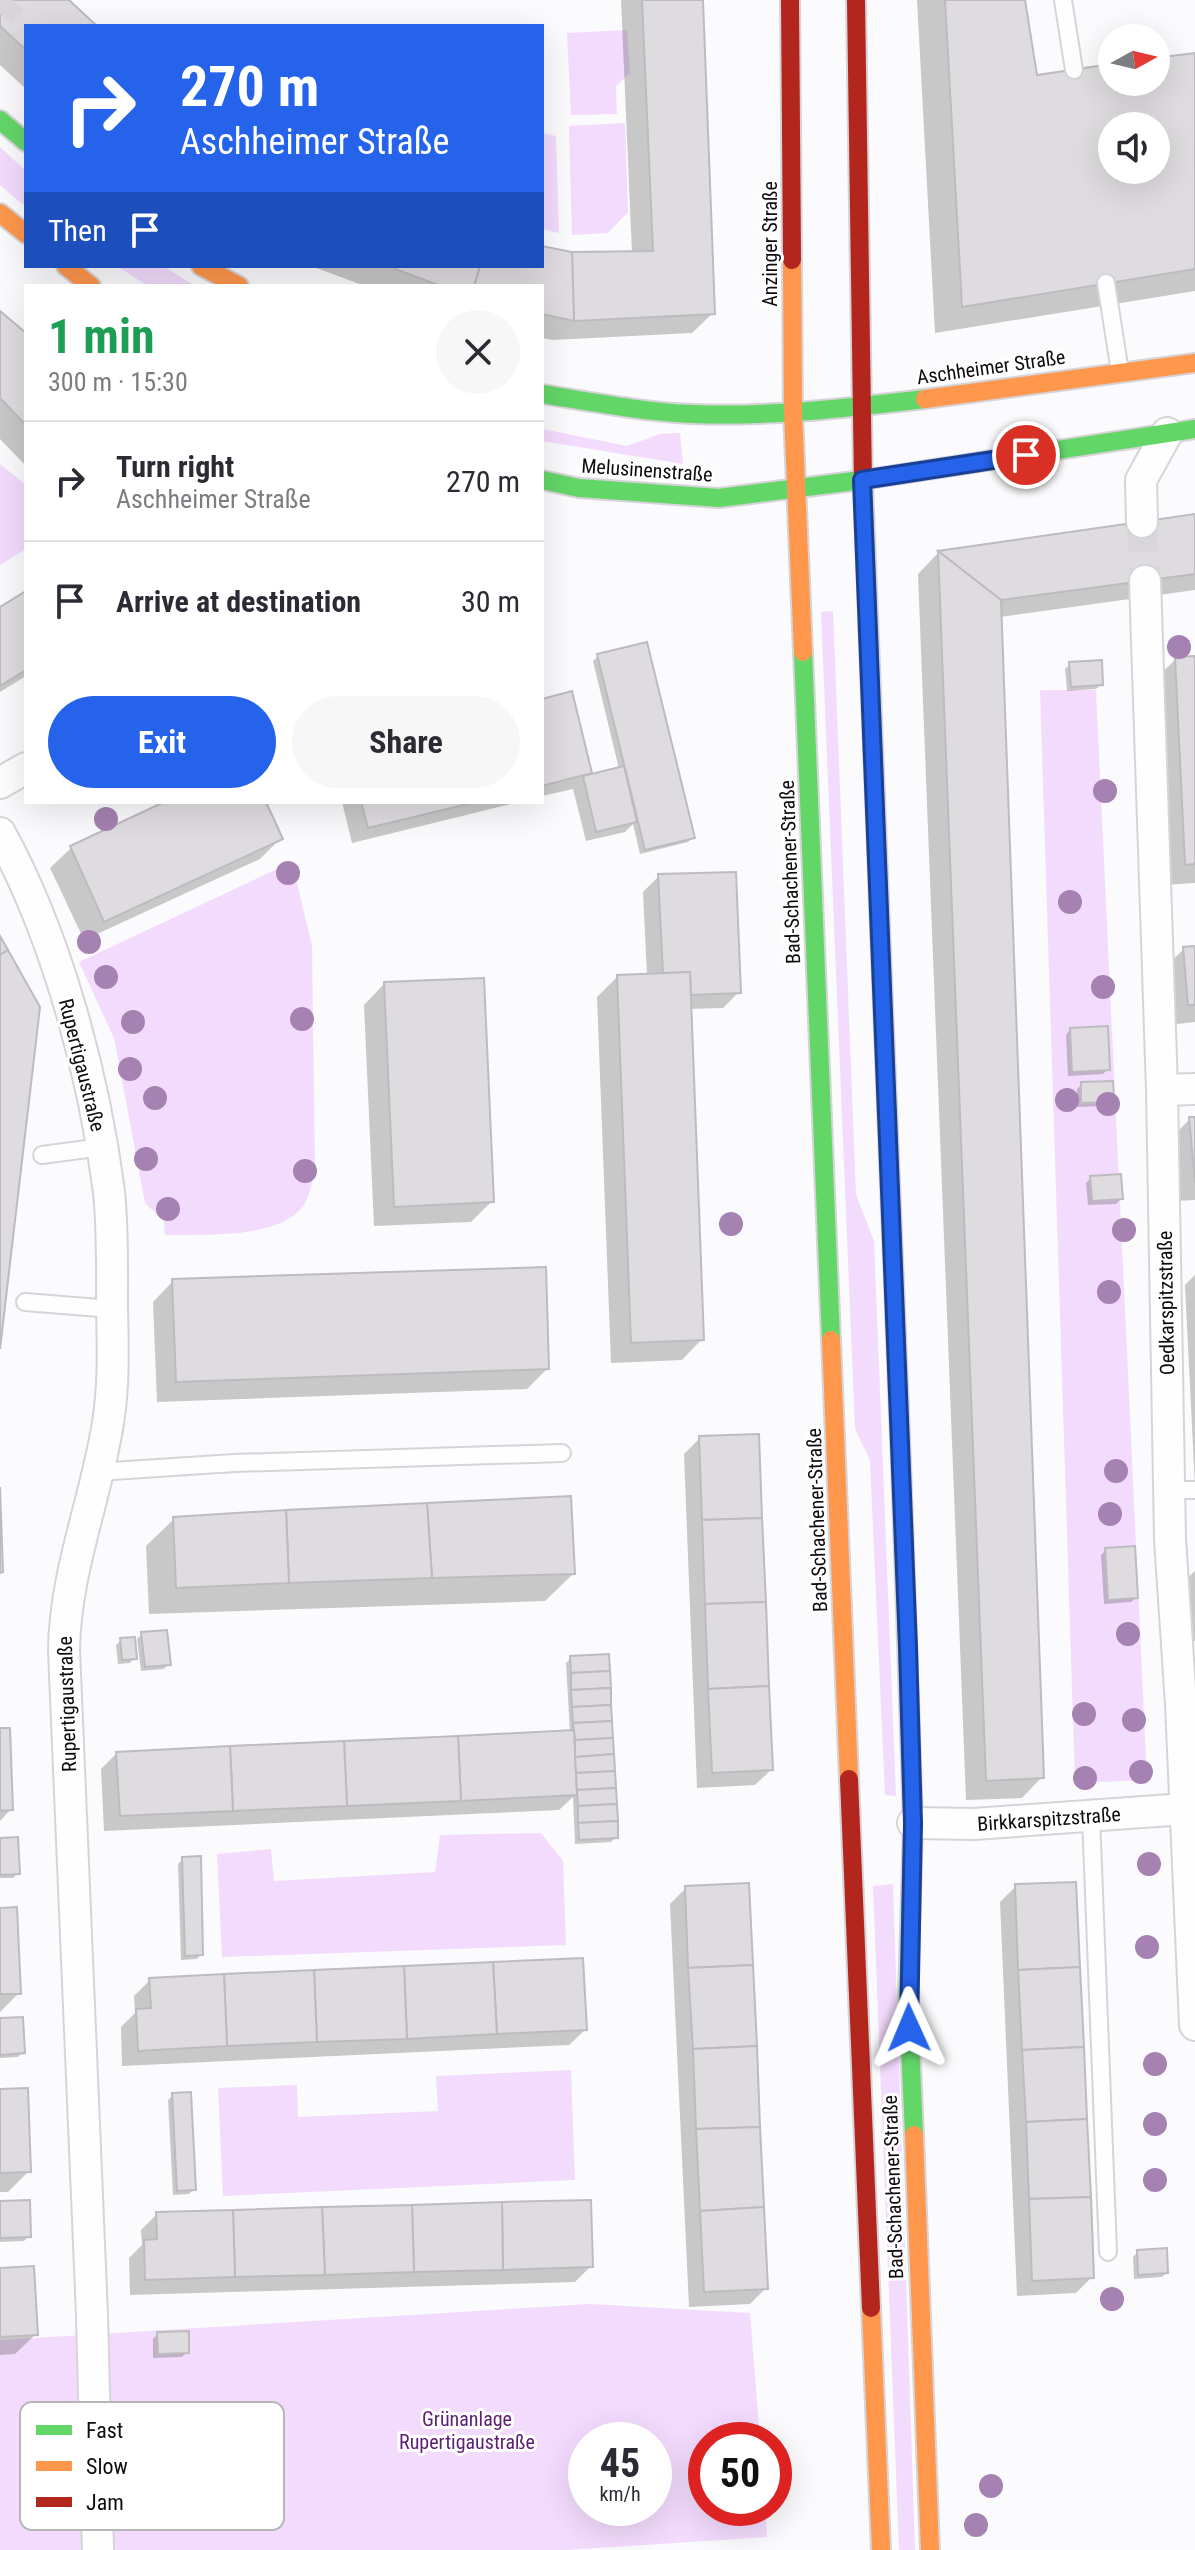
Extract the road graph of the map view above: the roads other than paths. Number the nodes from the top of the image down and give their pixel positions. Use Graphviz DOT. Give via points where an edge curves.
graph roads {
  1 [pos="790,0"];
  2 [pos="856,0"];
  3 [pos="1063,0"];
  4 [pos="1074,70"];
  5 [pos="0,120"];
  6 [pos="24,140"];
  7 [pos="0,213"];
  8 [pos="24,232"];
  9 [pos="68,268"];
  10 [pos="205,268"];
  11 [pos="1106,283"];
  12 [pos="88,284"];
  13 [pos="235,284"];
  14 [pos="1195,363"];
  15 [pos="1120,372"];
  16 [pos="544,394"];
  17 [pos="860,405"];
  18 [pos="793,412"];
  19 [pos="1181,431"];
  20 [pos="544,480"];
  21 [pos="862,480"];
  22 [pos="797,488"];
  23 [pos="1142,522"];
  24 [pos="1145,581"];
  25 [pos="24,769"];
  26 [pos="0,783"];
  27 [pos="0,833"];
  28 [pos="1195,1089"];
  29 [pos="1162,1090"];
  30 [pos="102,1147"];
  31 [pos="42,1155"];
  32 [pos="25,1302"];
  33 [pos="112,1309"];
  34 [pos="562,1453"];
  35 [pos="97,1472"];
  36 [pos="1182,1490"];
  37 [pos="1188,1703"];
  38 [pos="1185,1809"];
  39 [pos="1091,1816"];
  40 [pos="906,1822"];
  41 [pos="1193,1942"];
  42 [pos="1195,2025"];
  43 [pos="1108,2252"];
  44 [pos="94,2402"];
  45 [pos="97,2530"];
  46 [pos="98,2550"];
  47 [pos="881,2550"];
  48 [pos="930,2550"];
  1 -- 18 [label="main road, Anzinger Straße"];
  2 -- 17 [label="main road"];
  3 -- 4 [label="lane"];
  5 -- 6 [label="main road"];
  7 -- 8 [label="main road"];
  9 -- 12 [label="main road"];
  10 -- 13 [label="main road"];
  11 -- 15 [label="lane"];
  14 -- 15 [label="main road, Aschheimer Straße"];
  15 -- 17 [label="main road, Aschheimer Straße"];
  16 -- 18 [label="main road" via="714,414"];
  17 -- 18 [label="main road, Aschheimer Straße"];
  17 -- 21 [label="main road"];
  18 -- 22 [label="main road, Anzinger Straße"];
  19 -- 21 [label="main road"];
  19 -- 23 [label="street" via="1141,480"];
  20 -- 22 [label="main road, Melusinenstraße" via="678,497 719,498"];
  21 -- 22 [label="main road"];
  21 -- 40 [label="main road, Bad-Schachener-Straße"];
  22 -- 47 [label="main road, Bad-Schachener-Straße" via="860,1813"];
  24 -- 29 [label="street, Oedkarspitzstraße"];
  25 -- 26 [label="street"];
  27 -- 30 [label="street, Rupertigaustraße" via="47,937 79,1040"];
  28 -- 29 [label="street"];
  29 -- 36 [label="street, Oedkarspitzstraße"];
  30 -- 31 [label="lane"];
  30 -- 33 [label="street, Rupertigaustraße" via="109,1194"];
  32 -- 33 [label="lane"];
  33 -- 35 [label="street, Rupertigaustraße" via="114,1357"];
  34 -- 35 [label="lane"];
  35 -- 44 [label="street, Rupertigaustraße" via="64,1629"];
  36 -- 37 [label="street, Oedkarspitzstraße"];
  37 -- 38 [label="street, Oedkarspitzstraße"];
  38 -- 39 [label="street, Birkkarspitzstraße"];
  38 -- 41 [label="street, Oedkarspitzstraße"];
  39 -- 40 [label="street, Birkkarspitzstraße" via="974,1824"];
  39 -- 43 [label="lane"];
  40 -- 48 [label="main road, Bad-Schachener-Straße"];
  41 -- 42 [label="street, Oedkarspitzstraße"];
  45 -- 46 [label="street, Rupertigaustraße"];
}
